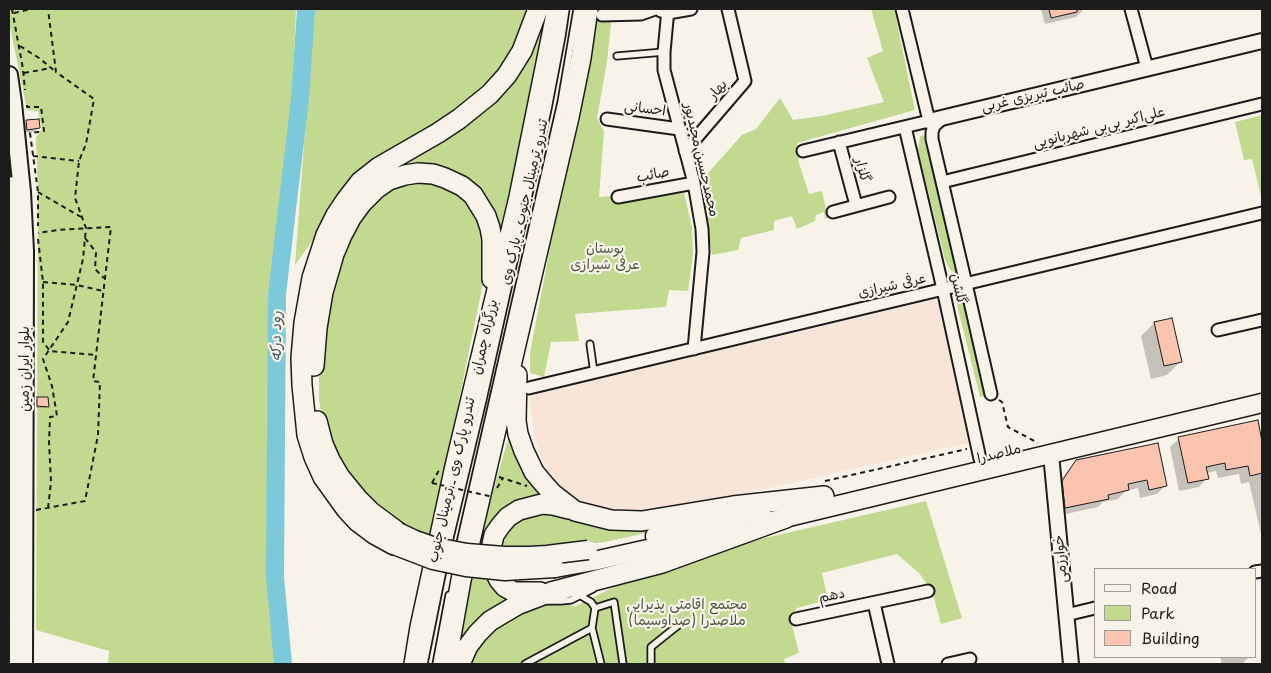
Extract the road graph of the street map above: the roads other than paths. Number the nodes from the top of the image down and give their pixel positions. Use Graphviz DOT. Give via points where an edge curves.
graph roads {
  1 [pos="538,9"];
  2 [pos="556,9"];
  3 [pos="566,9"];
  4 [pos="577,9"];
  5 [pos="655,9"];
  6 [pos="691,9"];
  7 [pos="728,9"];
  8 [pos="902,9"];
  9 [pos="1131,9"];
  10 [pos="668,11"];
  11 [pos="595,12"];
  12 [pos="1262,41"];
  13 [pos="664,52"];
  14 [pos="617,56"];
  15 [pos="1147,68"];
  16 [pos="16,74"];
  17 [pos="1262,104"];
  18 [pos="945,117"];
  19 [pos="607,119"];
  20 [pos="929,121"];
  21 [pos="905,126"];
  22 [pos="680,129"];
  23 [pos="839,142"];
  24 [pos="686,151"];
  25 [pos="803,151"];
  26 [pos="694,182"];
  27 [pos="942,182"];
  28 [pos="9,185"];
  29 [pos="618,197"];
  30 [pos="889,197"];
  31 [pos="856,205"];
  32 [pos="833,212"];
  33 [pos="1262,213"];
  34 [pos="11,251"];
  35 [pos="966,284"];
  36 [pos="943,289"];
  37 [pos="492,308"];
  38 [pos="1262,320"];
  39 [pos="1218,330"];
  40 [pos="517,336"];
  41 [pos="590,344"];
  42 [pos="694,349"];
  43 [pos="594,373"];
  44 [pos="529,388"];
  45 [pos="10,389"];
  46 [pos="1262,391"];
  47 [pos="991,394"];
  48 [pos="1262,403"];
  49 [pos="1046,449"];
  50 [pos="979,453"];
  51 [pos="825,489"];
  52 [pos="575,511"];
  53 [pos="786,518"];
  54 [pos="737,522"];
  55 [pos="396,538"];
  56 [pos="454,570"];
  57 [pos="611,576"];
  58 [pos="450,588"];
  59 [pos="928,591"];
  60 [pos="551,592"];
  61 [pos="581,596"];
  62 [pos="533,599"];
  63 [pos="874,603"];
  64 [pos="595,608"];
  65 [pos="1094,608"];
  66 [pos="1066,615"];
  67 [pos="796,619"];
  68 [pos="681,623"];
  69 [pos="592,628"];
  70 [pos="970,659"];
  71 [pos="11,664"];
  72 [pos="24,664"];
  73 [pos="414,664"];
  74 [pos="424,664"];
  75 [pos="436,664"];
  76 [pos="446,664"];
  77 [pos="460,664"];
  78 [pos="525,664"];
  79 [pos="601,664"];
  80 [pos="623,664"];
  81 [pos="651,664"];
  82 [pos="888,664"];
  83 [pos="948,664"];
  84 [pos="1071,664"];
  1 -- 55 [label="highway" via="522,51 490,94 452,124 379,167 360,182 336,215 312,278 301,358 307,435 314,457 323,477 358,522 374,534"];
  2 -- 37 [label="highway, بزرگراه چمران" via="519,197"];
  3 -- 74 [label="lane, تندرو پارک وی ـ ترمینال جنوب" via="548,109"];
  4 -- 56 [label="lane, تندرو ترمینال جنوب ـ پارک وی" via="561,102"];
  5 -- 10 [label="street"];
  5 -- 11 [label="street" via="641,14"];
  6 -- 10 [label="street"];
  7 -- 24 [label="street, بهار" via="745,81"];
  8 -- 20 [label="street"];
  9 -- 15 [label="street"];
  10 -- 13 [label="street, محمدحسین مجیدپور"];
  11 -- 40 [label="highway" via="581,58"];
  12 -- 15 [label="street, صائب تبریزی غربی"];
  13 -- 14 [label="lane"];
  13 -- 22 [label="street, محمدحسین مجیدپور" via="664,70"];
  15 -- 18 [label="street, صائب تبریزی غربی"];
  16 -- 72 [label="main road, بلوار ایران زمین" via="13,103 25,250"];
  17 -- 27 [label="street, علی‌اکبر بی‌بی شهربانویی"];
  18 -- 20 [label="street, صائب تبریزی غربی"];
  18 -- 27 [label="street, گلشن" via="932,132"];
  19 -- 22 [label="street, احسانی"];
  20 -- 21 [label="street, صائب تبریزی غربی"];
  21 -- 23 [label="street, صائب تبریزی غربی"];
  21 -- 36 [label="street, گلشن"];
  22 -- 24 [label="street, محمدحسین مجیدپور"];
  23 -- 25 [label="street, صائب تبریزی غربی"];
  23 -- 31 [label="street, گلزار"];
  24 -- 26 [label="street, محمدحسین مجیدپور"];
  26 -- 29 [label="street, صائب"];
  26 -- 42 [label="street, محمدحسین مجیدپور" via="703,252"];
  27 -- 35 [label="street, گلشن"];
  28 -- 34 [label="main road, بلوار ایران زمین"];
  30 -- 31 [label="street, گلزار"];
  31 -- 32 [label="street, گلزار"];
  33 -- 35 [label="street, عرفی شیرازی"];
  34 -- 45 [label="main road, بلوار ایران زمین"];
  35 -- 36 [label="street, عرفی شیرازی"];
  35 -- 47 [label="street, گلشن"];
  36 -- 42 [label="street, عرفی شیرازی"];
  36 -- 50 [label="street, گلشن"];
  37 -- 55 [label="highway" via="490,228 473,195 462,186 433,174 405,174 376,189 351,218 334,254 323,292 314,368 315,408 318,428 330,460 358,499"];
  37 -- 73 [label="highway, بزرگراه چمران"];
  38 -- 39 [label="street"];
  40 -- 52 [label="highway" via="518,434 534,472 553,494"];
  40 -- 76 [label="highway" via="461,580"];
  41 -- 43 [label="lane"];
  42 -- 43 [label="street, عرفی شیرازی"];
  43 -- 44 [label="street, عرفی شیرازی"];
  45 -- 71 [label="main road, بلوار ایران زمین"];
  46 -- 49 [label="main road, ملاصدرا"];
  48 -- 49 [label="main road, ملاصدرا"];
  49 -- 50 [label="main road, ملاصدرا"];
  49 -- 53 [label="main road, ملاصدرا"];
  49 -- 66 [label="street, خوارزمی"];
  50 -- 51 [label="main road, ملاصدرا"];
  51 -- 52 [label="highway" via="642,521 611,520"];
  51 -- 54 [label="main road, ملاصدرا"];
  52 -- 60 [label="highway" via="542,504 519,510 508,517 494,535 492,564 504,587 514,592"];
  53 -- 54 [label="main road, ملاصدرا"];
  53 -- 57 [label="highway" via="662,563"];
  54 -- 55 [label="main road, bridge" via="588,550 529,556 467,553"];
  54 -- 55 [label="main road, bridge" via="594,561 555,568 505,570 466,567 433,560"];
  57 -- 60 [label="highway"];
  57 -- 61 [label="lane"];
  58 -- 75 [label="lane"];
  59 -- 63 [label="street, دهم"];
  60 -- 62 [label="highway"];
  61 -- 62 [label="lane" via="561,601"];
  61 -- 64 [label="lane"];
  62 -- 77 [label="highway" via="490,621 468,646"];
  63 -- 67 [label="street, دهم"];
  63 -- 82 [label="street"];
  64 -- 69 [label="lane"];
  64 -- 80 [label="lane" via="614,602"];
  65 -- 66 [label="street"];
  66 -- 84 [label="street, خوارزمی"];
  68 -- 81 [label="lane" via="651,647"];
  69 -- 78 [label="lane"];
  69 -- 79 [label="lane"];
  70 -- 83 [label="street"];
}
